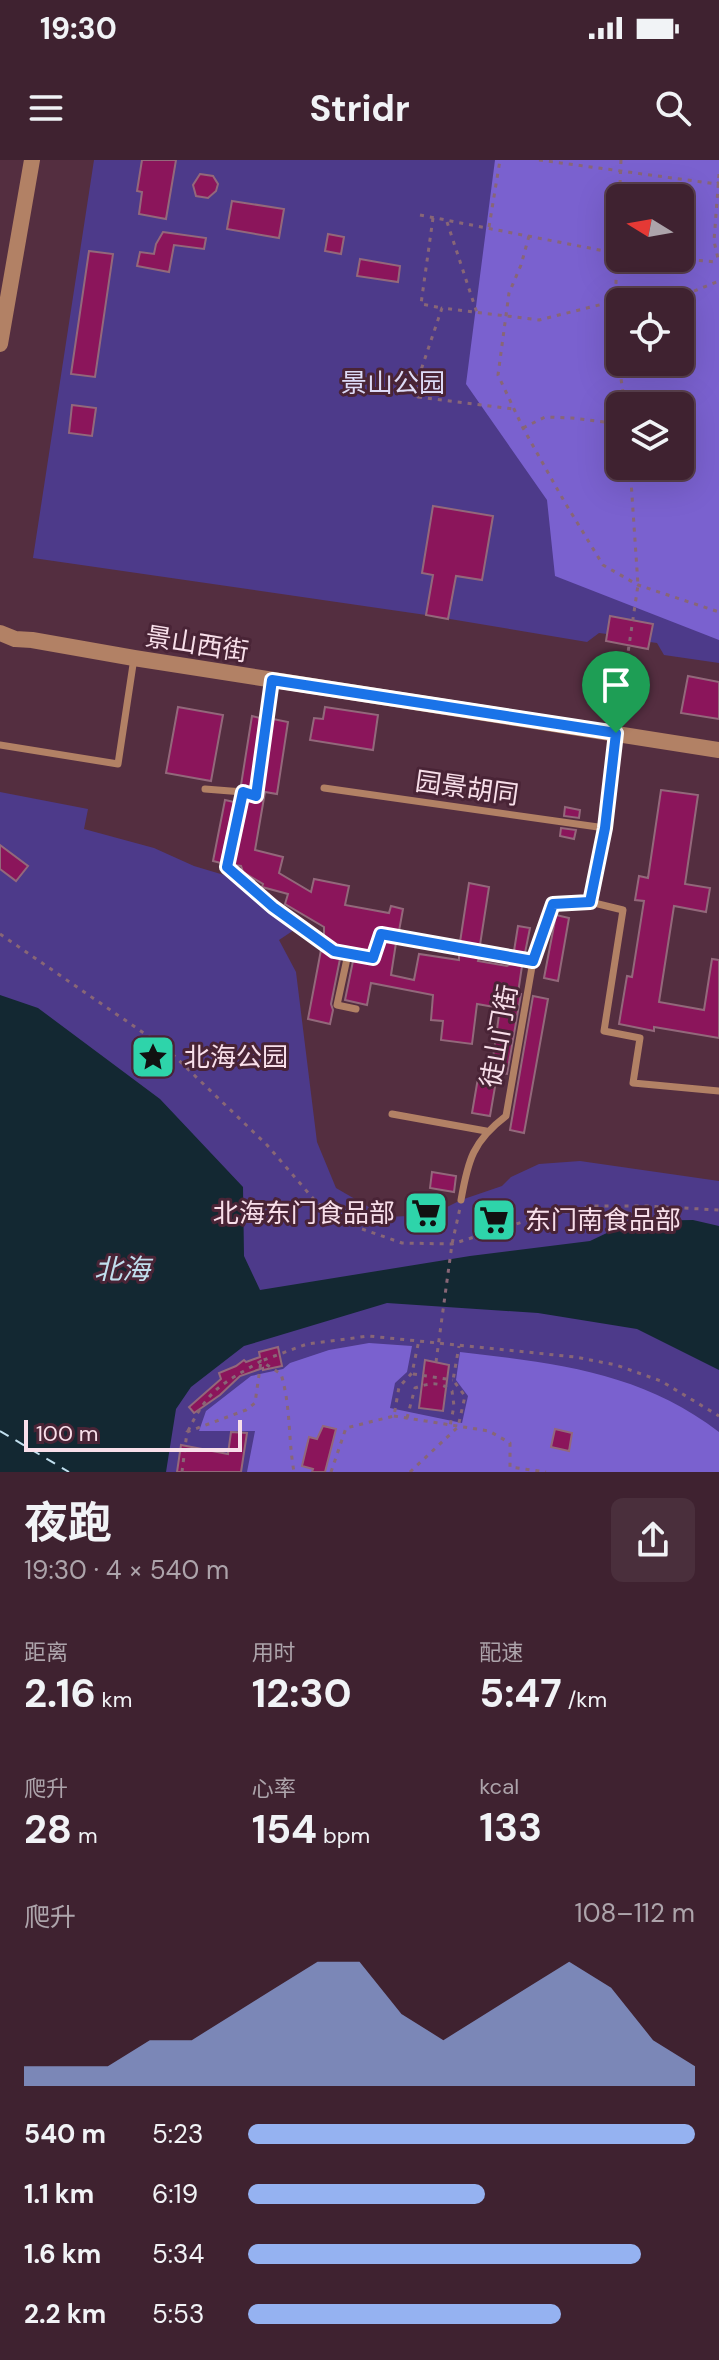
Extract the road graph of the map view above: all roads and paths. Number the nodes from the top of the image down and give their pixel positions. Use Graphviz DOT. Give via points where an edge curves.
graph roads {
  1 [pos="32,160"];
  2 [pos="500,160"];
  3 [pos="539,160"];
  4 [pos="621,160"];
  5 [pos="619,170"];
  6 [pos="719,174"];
  7 [pos="718,183"];
  8 [pos="619,184"];
  9 [pos="420,215"];
  10 [pos="433,218"];
  11 [pos="447,221"];
  12 [pos="489,228"];
  13 [pos="529,236"];
  14 [pos="606,251"];
  15 [pos="694,260"];
  16 [pos="719,262"];
  17 [pos="719,281"];
  18 [pos="694,291"];
  19 [pos="606,303"];
  20 [pos="442,308"];
  21 [pos="477,313"];
  22 [pos="505,316"];
  23 [pos="0,344"];
  24 [pos="397,374"];
  25 [pos="419,376"];
  26 [pos="514,409"];
  27 [pos="606,422"];
  28 [pos="523,428"];
  29 [pos="631,480"];
  30 [pos="638,585"];
  31 [pos="719,612"];
  32 [pos="0,633"];
  33 [pos="134,658"];
  34 [pos="272,680"];
  35 [pos="616,733"];
  36 [pos="0,745"];
  37 [pos="719,750"];
  38 [pos="324,788"];
  39 [pos="205,789"];
  40 [pos="243,792"];
  41 [pos="605,828"];
  42 [pos="590,902"];
  43 [pos="0,934"];
  44 [pos="348,954"];
  45 [pos="533,961"];
  46 [pos="356,1009"];
  47 [pos="719,1091"];
  48 [pos="392,1114"];
  49 [pos="486,1131"];
  50 [pos="461,1200"];
  51 [pos="719,1210"];
  52 [pos="452,1244"];
  53 [pos="419,1340"];
  54 [pos="439,1343"];
  55 [pos="459,1345"];
  56 [pos="261,1361"];
  57 [pos="436,1362"];
  58 [pos="412,1373"];
  59 [pos="453,1380"];
  60 [pos="394,1416"];
  61 [pos="719,1416"];
  62 [pos="407,1418"];
  63 [pos="450,1426"];
  64 [pos="458,1427"];
  65 [pos="187,1432"];
  66 [pos="182,1472"];
  67 [pos="294,1472"];
  68 [pos="331,1472"];
  69 [pos="410,1472"];
  70 [pos="546,1472"];
  1 -- 23 [label="street"];
  2 -- 12 [label="path"];
  3 -- 5 [label="path"];
  4 -- 5 [label="path"];
  5 -- 7 [label="path"];
  5 -- 8 [label="path"];
  6 -- 7 [label="path"];
  7 -- 16 [label="path" via="714,241"];
  9 -- 10 [label="path"];
  10 -- 11 [label="path"];
  10 -- 20 [label="path" via="421,304"];
  11 -- 12 [label="path"];
  11 -- 21 [label="path"];
  12 -- 13 [label="path"];
  13 -- 14 [label="path"];
  13 -- 22 [label="path"];
  15 -- 16 [label="path"];
  17 -- 18 [label="path"];
  19 -- 22 [label="path" via="539,320"];
  20 -- 21 [label="path"];
  20 -- 25 [label="path"];
  21 -- 22 [label="path"];
  22 -- 26 [label="path" via="498,375"];
  24 -- 25 [label="path"];
  25 -- 26 [label="path" via="418,397"];
  26 -- 28 [label="path"];
  27 -- 28 [label="path" via="545,417"];
  28 -- 30 [label="path" via="603,565"];
  29 -- 30 [label="path"];
  30 -- 31 [label="path"];
  30 -- 35 [label="path"];
  32 -- 33 [label="street, 景山西街"];
  33 -- 34 [label="street, 景山西街"];
  33 -- 36 [label="lane" via="118,764"];
  34 -- 35 [label="street, 景山西街"];
  34 -- 40 [label="lane" via="256,796"];
  35 -- 37 [label="street, 景山西街"];
  35 -- 41 [label="lane"];
  38 -- 41 [label="lane, 园景胡同"];
  39 -- 40 [label="lane"];
  40 -- 44 [label="lane" via="227,867 334,951"];
  41 -- 42 [label="lane"];
  42 -- 45 [label="lane, 徒山门街" via="553,904"];
  42 -- 47 [label="lane" via="623,910 604,1031 640,1038 633,1083"];
  43 -- 52 [label="path" via="167,1049 267,1145 317,1203 362,1229 402,1243"];
  44 -- 45 [label="lane" via="373,958 381,934"];
  44 -- 46 [label="lane" via="337,1005"];
  45 -- 49 [label="lane, 徒山门街" via="506,1116"];
  48 -- 49 [label="lane"];
  49 -- 50 [label="lane, 徒山门街" via="467,1165"];
  50 -- 52 [label="path"];
  51 -- 52 [label="path" via="593,1206"];
  52 -- 54 [label="path"];
  53 -- 54 [label="path"];
  53 -- 56 [label="path" via="369,1336 307,1344"];
  53 -- 58 [label="path"];
  54 -- 55 [label="path"];
  54 -- 57 [label="path"];
  55 -- 59 [label="path"];
  55 -- 61 [label="path" via="616,1365 661,1381"];
  56 -- 65 [label="path" via="217,1386"];
  56 -- 65 [label="path" via="255,1403"];
  56 -- 67 [label="path" via="281,1374 285,1385"];
  58 -- 59 [label="path"];
  58 -- 60 [label="path" via="399,1387"];
  59 -- 64 [label="path" via="465,1396"];
  60 -- 62 [label="path"];
  60 -- 68 [label="path" via="346,1428"];
  62 -- 63 [label="path"];
  62 -- 63 [label="path" via="415,1388 444,1385 452,1391"];
  63 -- 64 [label="path"];
  64 -- 69 [label="path"];
  64 -- 70 [label="path" via="489,1431 510,1443 510,1467"];
  65 -- 66 [label="path"];
}
